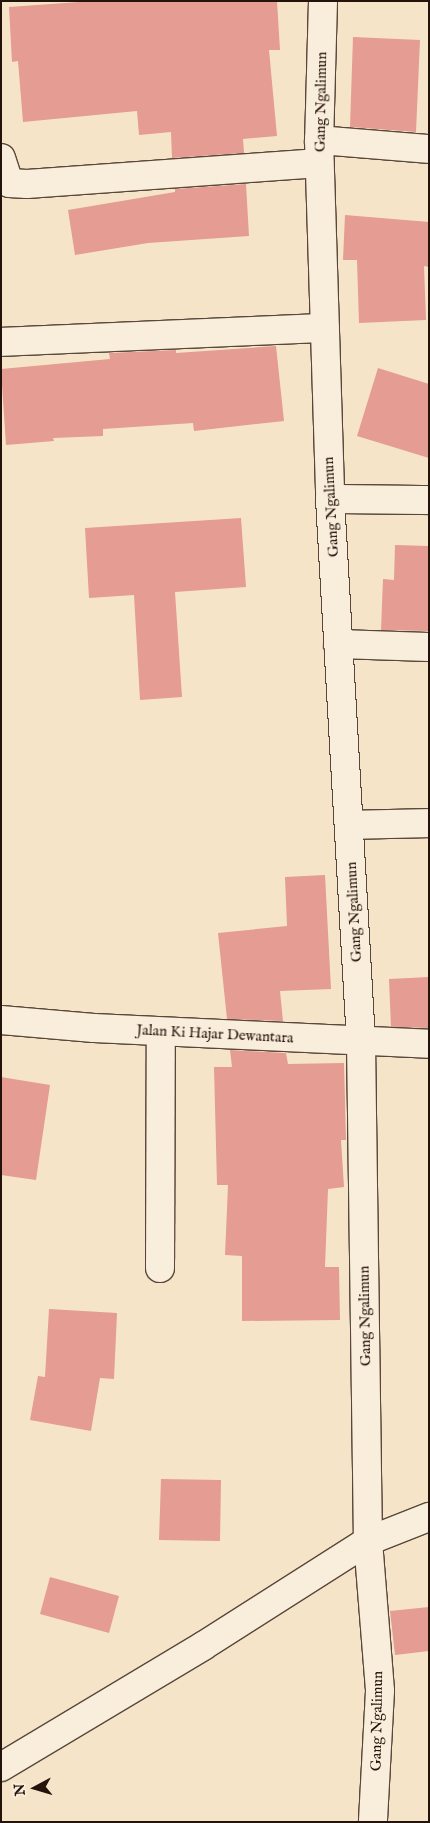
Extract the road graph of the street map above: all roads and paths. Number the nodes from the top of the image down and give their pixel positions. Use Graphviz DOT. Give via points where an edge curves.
graph roads {
  1 [pos="323,1"];
  2 [pos="429,148"];
  3 [pos="319,152"];
  4 [pos="1,158"];
  5 [pos="325,328"];
  6 [pos="1,342"];
  7 [pos="330,499"];
  8 [pos="429,500"];
  9 [pos="338,644"];
  10 [pos="429,647"];
  11 [pos="429,823"];
  12 [pos="349,824"];
  13 [pos="1,1020"];
  14 [pos="161,1032"];
  15 [pos="361,1042"];
  16 [pos="429,1044"];
  17 [pos="160,1268"];
  18 [pos="429,1517"];
  19 [pos="368,1541"];
  20 [pos="1,1766"];
  21 [pos="373,1822"];
  1 -- 3 [label="street, Gang Ngalimun"];
  2 -- 3 [label="street"];
  3 -- 4 [label="street" via="27,184 8,183"];
  3 -- 5 [label="street, Gang Ngalimun"];
  5 -- 6 [label="street"];
  5 -- 7 [label="street, Gang Ngalimun"];
  7 -- 8 [label="street"];
  7 -- 9 [label="street, Gang Ngalimun"];
  9 -- 10 [label="street"];
  9 -- 12 [label="street, Gang Ngalimun"];
  11 -- 12 [label="street"];
  12 -- 15 [label="street, Gang Ngalimun"];
  13 -- 14 [label="street, Jalan Ki Hajar Dewantara"];
  14 -- 15 [label="street, Jalan Ki Hajar Dewantara"];
  14 -- 17 [label="street"];
  15 -- 16 [label="street, Jalan Ki Hajar Dewantara"];
  15 -- 19 [label="street, Gang Ngalimun"];
  18 -- 19 [label="street"];
  19 -- 20 [label="street" via="203,1646"];
  19 -- 21 [label="street, Gang Ngalimun" via="380,1691"];
}
